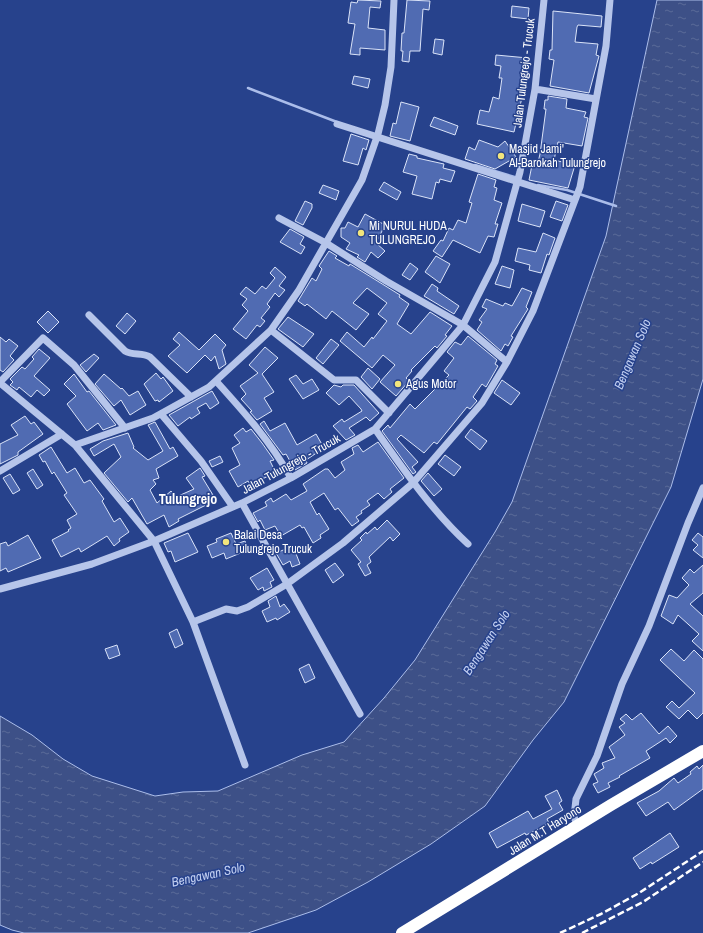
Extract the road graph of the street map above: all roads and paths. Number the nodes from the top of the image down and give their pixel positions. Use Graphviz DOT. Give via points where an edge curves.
graph roads {
  1 [pos="394,0"];
  2 [pos="544,0"];
  3 [pos="610,0"];
  4 [pos="535,90"];
  5 [pos="596,99"];
  6 [pos="337,124"];
  7 [pos="377,137"];
  8 [pos="516,182"];
  9 [pos="575,200"];
  10 [pos="279,218"];
  11 [pos="326,243"];
  12 [pos="89,315"];
  13 [pos="463,325"];
  14 [pos="271,330"];
  15 [pos="508,362"];
  16 [pos="216,381"];
  17 [pos="0,382"];
  18 [pos="191,397"];
  19 [pos="389,413"];
  20 [pos="161,414"];
  21 [pos="125,428"];
  22 [pos="375,429"];
  23 [pos="62,434"];
  24 [pos="75,445"];
  25 [pos="0,471"];
  26 [pos="291,478"];
  27 [pos="413,483"];
  28 [pos="703,488"];
  29 [pos="242,504"];
  30 [pos="233,508"];
  31 [pos="154,541"];
  32 [pos="468,544"];
  33 [pos="287,584"];
  34 [pos="0,589"];
  35 [pos="193,622"];
  36 [pos="360,714"];
  37 [pos="703,751"];
  38 [pos="245,766"];
  39 [pos="578,827"];
  40 [pos="402,933"];
  1 -- 7 [label="street" via="391,67"];
  2 -- 4 [label="street, Jalan Tulungrejo - Trucuk"];
  3 -- 5 [label="street" via="606,46"];
  4 -- 5 [label="street"];
  4 -- 8 [label="street, Jalan Tulungrejo - Trucuk"];
  5 -- 9 [label="street" via="580,187"];
  6 -- 7 [label="street"];
  7 -- 8 [label="street"];
  7 -- 11 [label="street" via="362,180"];
  8 -- 9 [label="street"];
  8 -- 13 [label="street, Jalan Tulungrejo - Trucuk" via="495,262"];
  9 -- 15 [label="street" via="533,311"];
  10 -- 11 [label="street"];
  11 -- 13 [label="street"];
  11 -- 14 [label="street" via="299,290"];
  12 -- 18 [label="street" via="125,351 150,357"];
  13 -- 15 [label="street"];
  13 -- 19 [label="street, Jalan Tulungrejo - Trucuk"];
  14 -- 16 [label="street"];
  14 -- 19 [label="street" via="334,380 356,380"];
  15 -- 27 [label="street" via="482,403"];
  16 -- 18 [label="street"];
  16 -- 26 [label="street" via="259,429 281,459"];
  17 -- 21 [label="street" via="43,338 74,365"];
  17 -- 23 [label="street"];
  18 -- 20 [label="street"];
  19 -- 22 [label="street, Jalan Tulungrejo - Trucuk"];
  20 -- 21 [label="street"];
  20 -- 30 [label="street" via="201,462"];
  21 -- 24 [label="street"];
  22 -- 26 [label="street, Jalan Tulungrejo - Trucuk"];
  22 -- 27 [label="street"];
  23 -- 24 [label="street"];
  23 -- 25 [label="street"];
  24 -- 31 [label="street"];
  26 -- 29 [label="street, Jalan Tulungrejo - Trucuk"];
  27 -- 32 [label="street" via="449,526"];
  27 -- 33 [label="street" via="343,543"];
  28 -- 39 [label="street" via="650,626 622,684 597,756 576,800 574,817"];
  29 -- 30 [label="street, Jalan Tulungrejo - Trucuk"];
  29 -- 33 [label="street"];
  30 -- 31 [label="street, Jalan Tulungrejo - Trucuk"];
  31 -- 34 [label="street, Jalan Tulungrejo - Trucuk" via="92,564"];
  31 -- 35 [label="street"];
  33 -- 35 [label="street" via="242,610 226,608"];
  33 -- 36 [label="street"];
  35 -- 38 [label="street"];
  37 -- 39 [label="highway, Jalan M.T Haryono"];
  39 -- 40 [label="highway, Jalan M.T Haryono"];
}
